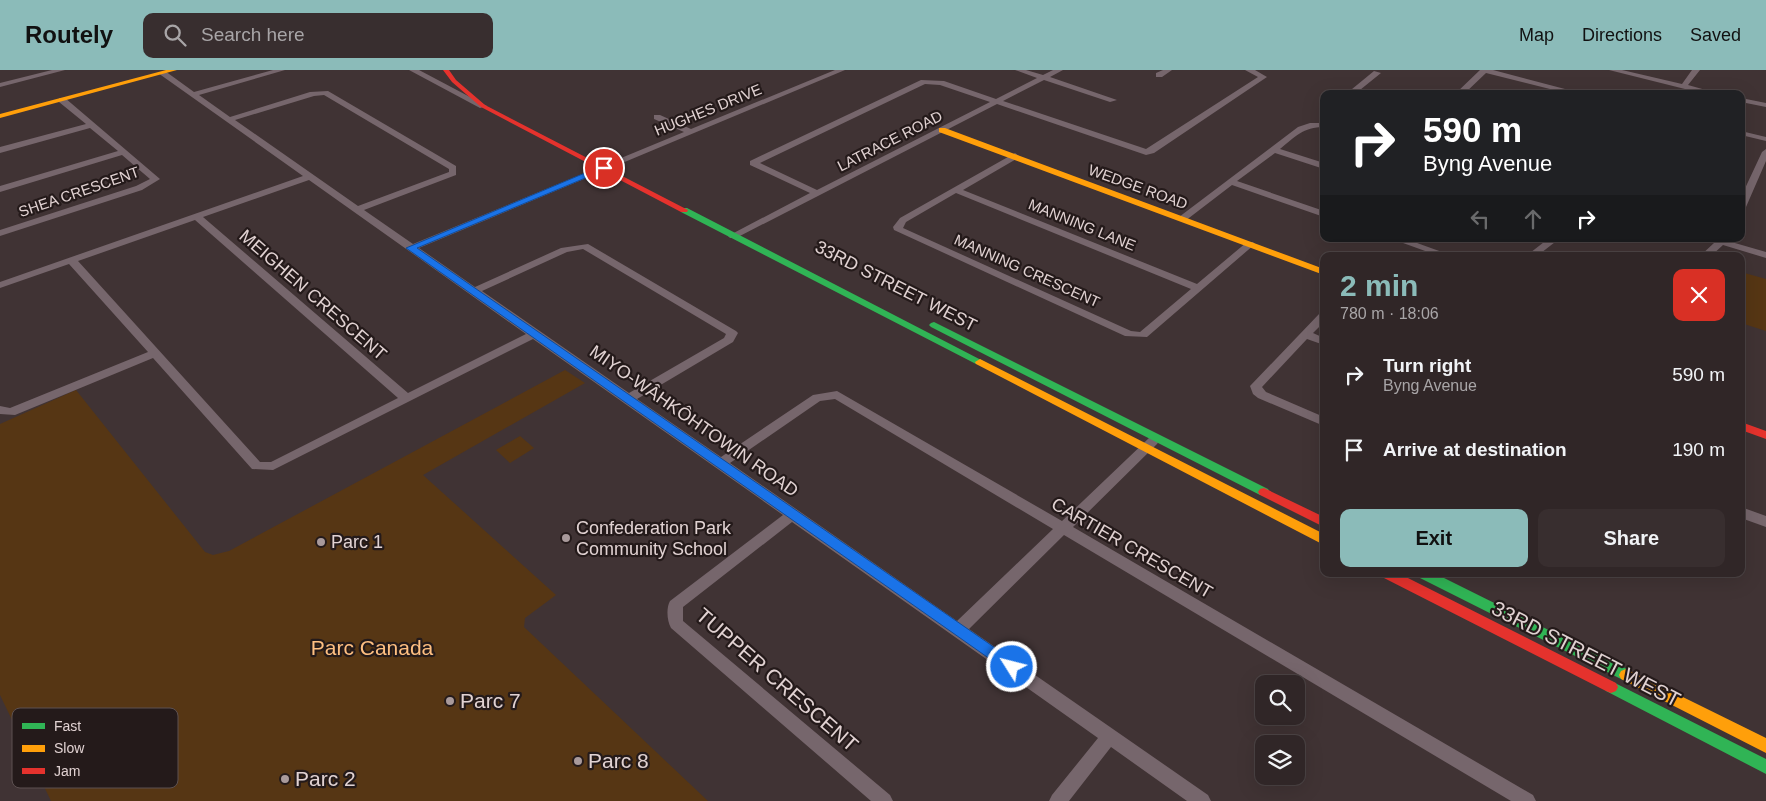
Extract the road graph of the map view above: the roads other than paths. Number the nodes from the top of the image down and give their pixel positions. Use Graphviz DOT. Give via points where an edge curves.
graph roads {
  1 [pos="61,70"];
  2 [pos="174,70"];
  3 [pos="280,70"];
  4 [pos="413,70"];
  5 [pos="446,70"];
  6 [pos="460,70"];
  7 [pos="841,70"];
  8 [pos="1019,70"];
  9 [pos="1059,70"];
  10 [pos="1168,70"];
  11 [pos="1249,70"];
  12 [pos="1366,70"];
  13 [pos="1484,70"];
  14 [pos="1612,70"];
  15 [pos="1696,70"];
  16 [pos="1379,71"];
  17 [pos="162,73"];
  18 [pos="1159,75"];
  19 [pos="1044,78"];
  20 [pos="0,85"];
  21 [pos="1684,86"];
  22 [pos="1355,90"];
  23 [pos="1462,90"];
  24 [pos="1564,90"];
  25 [pos="1700,90"];
  26 [pos="192,95"];
  27 [pos="62,100"];
  28 [pos="1113,100"];
  29 [pos="1745,101"];
  30 [pos="996,102"];
  31 [pos="1766,105"];
  32 [pos="484,106"];
  33 [pos="0,116"];
  34 [pos="657,117"];
  35 [pos="228,120"];
  36 [pos="91,124"];
  37 [pos="1320,126"];
  38 [pos="942,130"];
  39 [pos="691,132"];
  40 [pos="1745,134"];
  41 [pos="1766,139"];
  42 [pos="0,150"];
  43 [pos="1274,150"];
  44 [pos="124,152"];
  45 [pos="1766,152"];
  46 [pos="1015,156"];
  47 [pos="1320,165"];
  48 [pos="609,166"];
  49 [pos="309,177"];
  50 [pos="1232,182"];
  51 [pos="0,189"];
  52 [pos="956,190"];
  53 [pos="817,193"];
  54 [pos="1745,198"];
  55 [pos="356,210"];
  56 [pos="1320,213"];
  57 [pos="197,217"];
  58 [pos="1182,219"];
  59 [pos="745,230"];
  60 [pos="0,233"];
  61 [pos="733,236"];
  62 [pos="1406,242"];
  63 [pos="1550,242"];
  64 [pos="1717,242"];
  65 [pos="1725,242"];
  66 [pos="1250,244"];
  67 [pos="411,248"];
  68 [pos="1436,252"];
  69 [pos="1537,252"];
  70 [pos="1708,252"];
  71 [pos="1766,255"];
  72 [pos="71,260"];
  73 [pos="1320,270"];
  74 [pos="0,285"];
  75 [pos="1197,288"];
  76 [pos="474,292"];
  77 [pos="1320,319"];
  78 [pos="534,334"];
  79 [pos="1305,334"];
  80 [pos="1320,340"];
  81 [pos="155,352"];
  82 [pos="407,399"];
  83 [pos="628,399"];
  84 [pos="0,410"];
  85 [pos="1320,420"];
  86 [pos="1745,427"];
  87 [pos="1766,435"];
  88 [pos="1156,438"];
  89 [pos="1145,448"];
  90 [pos="720,464"];
  91 [pos="1745,514"];
  92 [pos="792,515"];
  93 [pos="1320,521"];
  94 [pos="1766,522"];
  95 [pos="1063,529"];
  96 [pos="1320,538"];
  97 [pos="1395,577"];
  98 [pos="1431,577"];
  99 [pos="959,630"];
  100 [pos="1110,736"];
  101 [pos="1766,746"];
  102 [pos="1766,767"];
  103 [pos="884,801"];
  104 [pos="1058,801"];
  105 [pos="1202,801"];
  106 [pos="1527,801"];
  1 -- 20 [label="street"];
  2 -- 17 [label="main road"];
  3 -- 26 [label="street"];
  4 -- 32 [label="street, 33RD STREET WEST"];
  5 -- 32 [label="main road, 33RD STREET WEST"];
  6 -- 48 [label="main road, 33RD STREET WEST" via="473,87 497,103"];
  7 -- 39 [label="street, HUGHES DRIVE"];
  8 -- 19 [label="street"];
  9 -- 19 [label="street, LATRACE ROAD"];
  10 -- 18 [label="street"];
  11 -- 30 [label="street" via="1263,77 1146,152"];
  12 -- 16 [label="street"];
  13 -- 23 [label="street"];
  13 -- 24 [label="street"];
  14 -- 21 [label="street"];
  15 -- 21 [label="street"];
  16 -- 22 [label="street"];
  17 -- 26 [label="street, MIYO-WÂHKÔHTOWIN ROAD"];
  17 -- 27 [label="main road"];
  19 -- 28 [label="street"];
  19 -- 30 [label="street, LATRACE ROAD"];
  21 -- 25 [label="street"];
  26 -- 35 [label="street, MIYO-WÂHKÔHTOWIN ROAD"];
  27 -- 33 [label="main road"];
  27 -- 36 [label="street, SHEA CRESCENT"];
  29 -- 31 [label="street"];
  30 -- 38 [label="street, LATRACE ROAD"];
  30 -- 53 [label="street" via="941,83 924,82 753,163"];
  32 -- 48 [label="main road, 33RD STREET WEST"];
  34 -- 39 [label="street"];
  35 -- 49 [label="street, MIYO-WÂHKÔHTOWIN ROAD"];
  35 -- 55 [label="street" via="325,93 453,168 454,173"];
  36 -- 42 [label="street"];
  36 -- 44 [label="street, SHEA CRESCENT"];
  37 -- 43 [label="street" via="1306,126"];
  38 -- 46 [label="main road, WEDGE ROAD"];
  38 -- 53 [label="street, LATRACE ROAD"];
  39 -- 48 [label="street, HUGHES DRIVE"];
  40 -- 41 [label="street"];
  43 -- 47 [label="street"];
  43 -- 50 [label="street"];
  44 -- 51 [label="street, SHEA CRESCENT"];
  44 -- 60 [label="street, SHEA CRESCENT" via="156,179 139,188"];
  45 -- 54 [label="street"];
  46 -- 52 [label="street, MANNING CRESCENT"];
  46 -- 58 [label="main road, WEDGE ROAD"];
  48 -- 59 [label="main road, 33RD STREET WEST"];
  48 -- 61 [label="main road, 33RD STREET WEST"];
  48 -- 67 [label="street, HUGHES DRIVE"];
  49 -- 55 [label="street, MIYO-WÂHKÔHTOWIN ROAD"];
  49 -- 57 [label="street, MEIGHEN CRESCENT"];
  50 -- 56 [label="street"];
  50 -- 58 [label="street"];
  52 -- 75 [label="street, MANNING LANE"];
  52 -- 75 [label="street, MANNING CRESCENT" via="903,220 899,230 1129,334 1143,334"];
  53 -- 59 [label="street, LATRACE ROAD"];
  55 -- 67 [label="street, MIYO-WÂHKÔHTOWIN ROAD"];
  57 -- 72 [label="street, MEIGHEN CRESCENT"];
  57 -- 82 [label="street, MEIGHEN CRESCENT"];
  58 -- 66 [label="main road, WEDGE ROAD"];
  59 -- 61 [label="street, LATRACE ROAD"];
  59 -- 88 [label="main road, 33RD STREET WEST"];
  61 -- 89 [label="main road, 33RD STREET WEST"];
  62 -- 68 [label="street"];
  63 -- 69 [label="street"];
  64 -- 70 [label="street"];
  65 -- 71 [label="street"];
  66 -- 73 [label="main road, WEDGE ROAD"];
  66 -- 75 [label="street, MANNING CRESCENT"];
  67 -- 76 [label="street, MIYO-WÂHKÔHTOWIN ROAD"];
  72 -- 74 [label="street, MEIGHEN CRESCENT"];
  72 -- 81 [label="street"];
  76 -- 78 [label="street, MIYO-WÂHKÔHTOWIN ROAD"];
  76 -- 83 [label="street" via="564,250 585,246 732,333 729,340"];
  77 -- 79 [label="street"];
  78 -- 82 [label="street"];
  78 -- 83 [label="street, MIYO-WÂHKÔHTOWIN ROAD"];
  79 -- 80 [label="street"];
  79 -- 85 [label="street" via="1256,386 1257,391"];
  81 -- 82 [label="street" via="256,466 273,466"];
  81 -- 84 [label="street" via="11,412"];
  83 -- 90 [label="street, MIYO-WÂHKÔHTOWIN ROAD"];
  86 -- 87 [label="main road"];
  88 -- 89 [label="street"];
  88 -- 93 [label="main road, 33RD STREET WEST"];
  89 -- 95 [label="street"];
  89 -- 96 [label="main road, 33RD STREET WEST"];
  90 -- 92 [label="street, MIYO-WÂHKÔHTOWIN ROAD"];
  90 -- 95 [label="street, CARTIER CRESCENT" via="817,398 837,396"];
  91 -- 94 [label="street"];
  92 -- 99 [label="street, MIYO-WÂHKÔHTOWIN ROAD"];
  92 -- 103 [label="street, TUPPER CRESCENT" via="675,605 676,624"];
  95 -- 99 [label="street"];
  95 -- 106 [label="street, CARTIER CRESCENT"];
  97 -- 102 [label="main road, 33RD STREET WEST"];
  98 -- 101 [label="main road, 33RD STREET WEST"];
  99 -- 100 [label="street, MIYO-WÂHKÔHTOWIN ROAD"];
  100 -- 104 [label="street"];
  100 -- 105 [label="street, MIYO-WÂHKÔHTOWIN ROAD"];
}
